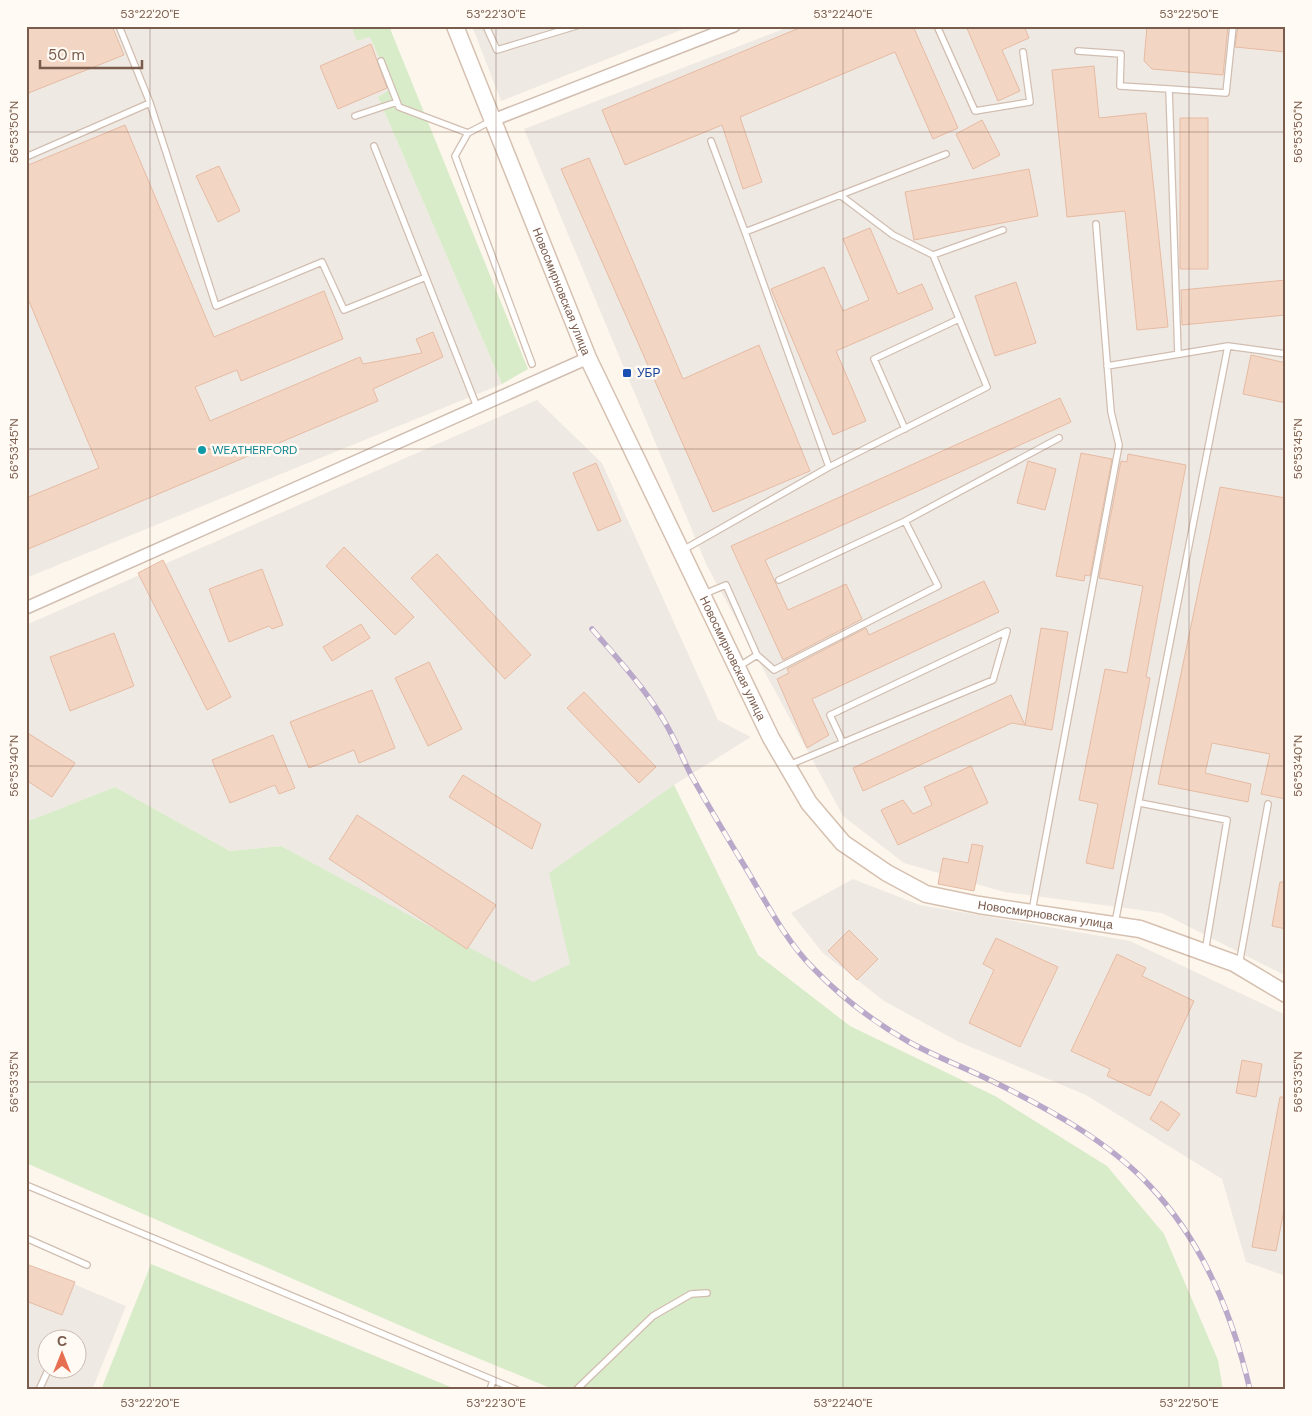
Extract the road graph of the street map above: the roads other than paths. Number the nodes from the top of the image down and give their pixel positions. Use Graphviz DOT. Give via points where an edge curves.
graph roads {
  1 [pos="119,26"];
  2 [pos="455,26"];
  3 [pos="486,26"];
  4 [pos="576,26"];
  5 [pos="734,26"];
  6 [pos="937,26"];
  7 [pos="1233,26"];
  8 [pos="1078,51"];
  9 [pos="1023,52"];
  10 [pos="382,61"];
  11 [pos="1169,89"];
  12 [pos="397,102"];
  13 [pos="150,103"];
  14 [pos="355,116"];
  15 [pos="493,120"];
  16 [pos="468,132"];
  17 [pos="710,141"];
  18 [pos="374,146"];
  19 [pos="946,154"];
  20 [pos="26,158"];
  21 [pos="840,195"];
  22 [pos="1096,224"];
  23 [pos="1003,230"];
  24 [pos="745,232"];
  25 [pos="933,255"];
  26 [pos="426,277"];
  27 [pos="959,319"];
  28 [pos="1228,346"];
  29 [pos="1178,354"];
  30 [pos="1286,354"];
  31 [pos="588,358"];
  32 [pos="532,364"];
  33 [pos="1107,366"];
  34 [pos="477,407"];
  35 [pos="905,429"];
  36 [pos="1059,438"];
  37 [pos="829,467"];
  38 [pos="905,521"];
  39 [pos="681,552"];
  40 [pos="779,580"];
  41 [pos="702,594"];
  42 [pos="26,608"];
  43 [pos="756,655"];
  44 [pos="737,667"];
  45 [pos="843,743"];
  46 [pos="787,766"];
  47 [pos="1140,803"];
  48 [pos="1268,804"];
  49 [pos="1032,913"];
  50 [pos="1115,926"];
  51 [pos="1205,953"];
  52 [pos="1239,966"];
  53 [pos="1286,994"];
  54 [pos="26,1185"];
  55 [pos="26,1238"];
  56 [pos="87,1265"];
  57 [pos="707,1293"];
  58 [pos="45,1378"];
  59 [pos="494,1380"];
  60 [pos="40,1390"];
  61 [pos="490,1390"];
  62 [pos="517,1390"];
  63 [pos="576,1390"];
  1 -- 13 [label="lane"];
  2 -- 15 [label="street, Новосмирновская улица"];
  3 -- 4 [label="lane" via="497,50"];
  5 -- 15 [label="street"];
  6 -- 9 [label="lane" via="975,111 1030,102"];
  7 -- 11 [label="lane" via="1226,93"];
  8 -- 11 [label="lane" via="1120,54 1120,86"];
  10 -- 12 [label="lane"];
  11 -- 29 [label="lane"];
  12 -- 14 [label="lane"];
  12 -- 16 [label="lane" via="398,107"];
  13 -- 20 [label="lane"];
  13 -- 26 [label="lane" via="216,306 322,262 344,310"];
  15 -- 16 [label="lane"];
  15 -- 31 [label="street, Новосмирновская улица"];
  16 -- 32 [label="lane" via="455,156"];
  17 -- 24 [label="lane"];
  18 -- 26 [label="lane"];
  19 -- 21 [label="lane"];
  21 -- 24 [label="lane"];
  21 -- 25 [label="lane" via="893,235"];
  22 -- 33 [label="lane"];
  23 -- 25 [label="lane"];
  24 -- 37 [label="lane"];
  25 -- 27 [label="lane"];
  26 -- 34 [label="lane"];
  27 -- 35 [label="lane" via="987,387"];
  27 -- 35 [label="lane" via="874,359"];
  28 -- 29 [label="lane"];
  28 -- 30 [label="lane"];
  28 -- 47 [label="lane"];
  29 -- 33 [label="lane"];
  31 -- 34 [label="street"];
  31 -- 39 [label="street, Новосмирновская улица"];
  33 -- 49 [label="lane" via="1111,412 1119,446"];
  34 -- 42 [label="street"];
  35 -- 37 [label="lane"];
  36 -- 38 [label="lane"];
  37 -- 39 [label="lane"];
  38 -- 40 [label="lane"];
  38 -- 43 [label="lane" via="938,586 774,670"];
  39 -- 41 [label="street, Новосмирновская улица"];
  41 -- 43 [label="lane" via="726,585"];
  41 -- 44 [label="street, Новосмирновская улица"];
  43 -- 44 [label="lane"];
  44 -- 46 [label="street, Новосмирновская улица"];
  45 -- 45 [label="lane" via="993,680 1007,631 830,715"];
  45 -- 46 [label="lane"];
  46 -- 49 [label="street, Новосмирновская улица" via="809,803 843,844 887,873 926,894"];
  47 -- 50 [label="lane"];
  47 -- 51 [label="lane" via="1227,820"];
  48 -- 52 [label="lane"];
  49 -- 50 [label="street, Новосмирновская улица"];
  50 -- 51 [label="street, Новосмирновская улица" via="1140,929"];
  51 -- 52 [label="street, Новосмирновская улица"];
  52 -- 53 [label="street, Новосмирновская улица"];
  54 -- 59 [label="lane"];
  55 -- 56 [label="lane"];
  57 -- 63 [label="lane" via="691,1294 653,1316"];
  58 -- 60 [label="lane"];
  59 -- 61 [label="lane"];
  59 -- 62 [label="lane"];
}
